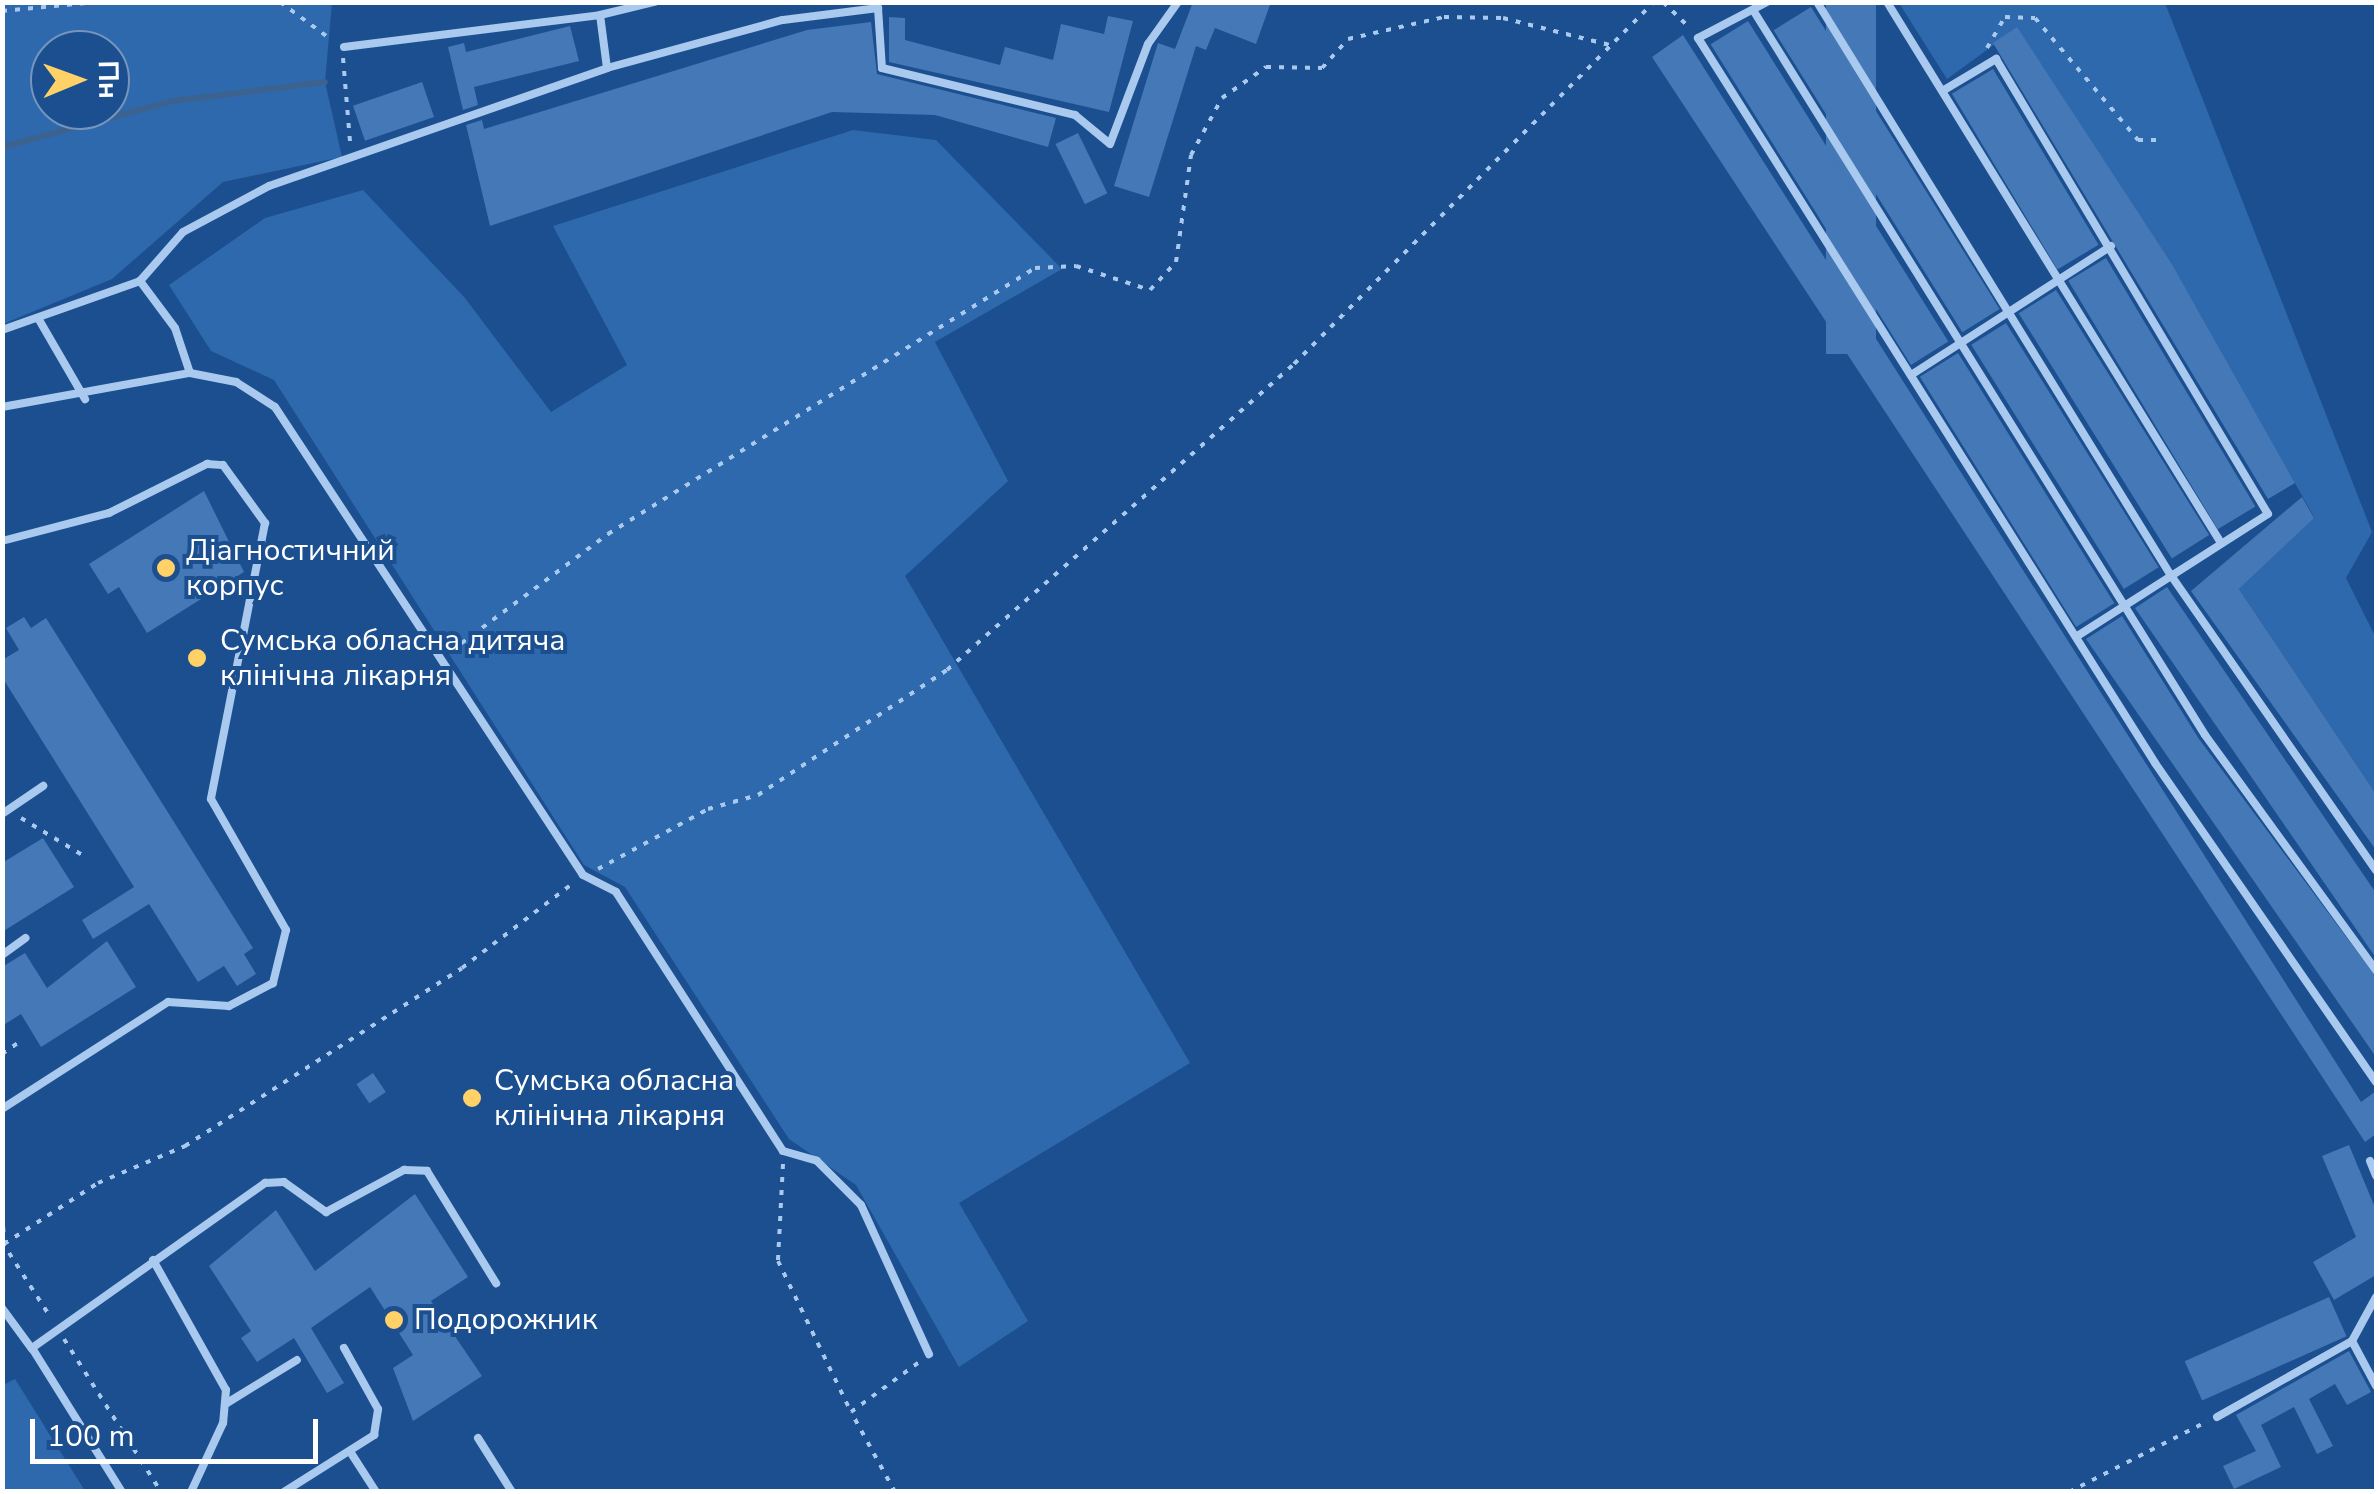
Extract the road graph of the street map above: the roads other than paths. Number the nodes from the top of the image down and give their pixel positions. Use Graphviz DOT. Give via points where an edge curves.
graph roads {
  1 [pos="654,2"];
  2 [pos="1178,2"];
  3 [pos="1767,2"];
  4 [pos="1817,2"];
  5 [pos="1886,2"];
  6 [pos="878,6"];
  7 [pos="1752,10"];
  8 [pos="600,15"];
  9 [pos="344,47"];
  10 [pos="607,68"];
  11 [pos="1944,90"];
  12 [pos="2111,246"];
  13 [pos="2060,276"];
  14 [pos="140,282"];
  15 [pos="2006,308"];
  16 [pos="38,318"];
  17 [pos="2,330"];
  18 [pos="1963,338"];
  19 [pos="190,373"];
  20 [pos="1912,375"];
  21 [pos="85,399"];
  22 [pos="2,408"];
  23 [pos="2,541"];
  24 [pos="2222,543"];
  25 [pos="2170,574"];
  26 [pos="2124,605"];
  27 [pos="2077,636"];
  28 [pos="43,786"];
  29 [pos="6,813"];
  30 [pos="2376,870"];
  31 [pos="25,938"];
  32 [pos="2,955"];
  33 [pos="2376,970"];
  34 [pos="2376,1082"];
  35 [pos="2,1109"];
  36 [pos="2370,1161"];
  37 [pos="2376,1176"];
  38 [pos="152,1260"];
  39 [pos="496,1284"];
  40 [pos="2376,1298"];
  41 [pos="2,1308"];
  42 [pos="2352,1342"];
  43 [pos="344,1348"];
  44 [pos="32,1349"];
  45 [pos="929,1354"];
  46 [pos="297,1360"];
  47 [pos="2376,1386"];
  48 [pos="227,1403"];
  49 [pos="2217,1417"];
  50 [pos="478,1438"];
  51 [pos="351,1453"];
  52 [pos="195,1489"];
  53 [pos="122,1492"];
  54 [pos="213,1492"];
  55 [pos="284,1492"];
  56 [pos="376,1492"];
  57 [pos="512,1492"];
  1 -- 8 [label="lane"];
  2 -- 6 [label="lane" via="1148,44 1110,144 1075,115 882,68"];
  3 -- 7 [label="lane"];
  4 -- 15 [label="lane"];
  5 -- 11 [label="lane"];
  6 -- 10 [label="lane" via="783,20"];
  7 -- 18 [label="lane"];
  7 -- 20 [label="lane" via="1722,18 1698,38"];
  8 -- 9 [label="lane"];
  8 -- 10 [label="lane"];
  10 -- 14 [label="lane" via="269,186 184,232"];
  11 -- 12 [label="lane" via="1996,60"];
  11 -- 13 [label="lane"];
  12 -- 13 [label="lane"];
  12 -- 24 [label="lane" via="2268,514"];
  13 -- 15 [label="lane"];
  13 -- 24 [label="lane"];
  14 -- 16 [label="lane"];
  14 -- 19 [label="lane" via="175,328"];
  15 -- 18 [label="lane"];
  15 -- 25 [label="lane"];
  16 -- 17 [label="lane"];
  16 -- 21 [label="lane"];
  18 -- 20 [label="lane"];
  18 -- 26 [label="lane"];
  19 -- 21 [label="lane"];
  19 -- 45 [label="lane" via="236,382 275,408 584,875 616,892 784,1152 817,1160 861,1205"];
  20 -- 27 [label="lane"];
  21 -- 22 [label="lane"];
  23 -- 35 [label="lane" via="109,513 207,464 222,465 255,509 265,523 210,799 286,930 274,983 229,1006 168,1002"];
  24 -- 25 [label="lane"];
  25 -- 26 [label="lane"];
  25 -- 30 [label="lane"];
  26 -- 27 [label="lane"];
  26 -- 33 [label="lane" via="2205,735"];
  27 -- 34 [label="lane"];
  28 -- 29 [label="lane"];
  31 -- 32 [label="lane"];
  36 -- 37 [label="lane"];
  38 -- 39 [label="lane" via="265,1184 284,1182 326,1212 416,1168 433,1176"];
  38 -- 44 [label="lane"];
  38 -- 48 [label="lane" via="222,1372"];
  40 -- 42 [label="lane"];
  41 -- 44 [label="lane"];
  42 -- 47 [label="lane"];
  42 -- 49 [label="lane"];
  43 -- 51 [label="lane" via="378,1409 374,1436"];
  44 -- 53 [label="lane"];
  46 -- 48 [label="lane"];
  48 -- 52 [label="lane"];
  50 -- 57 [label="lane"];
  51 -- 55 [label="lane"];
  51 -- 56 [label="lane"];
  52 -- 54 [label="lane"];
}
